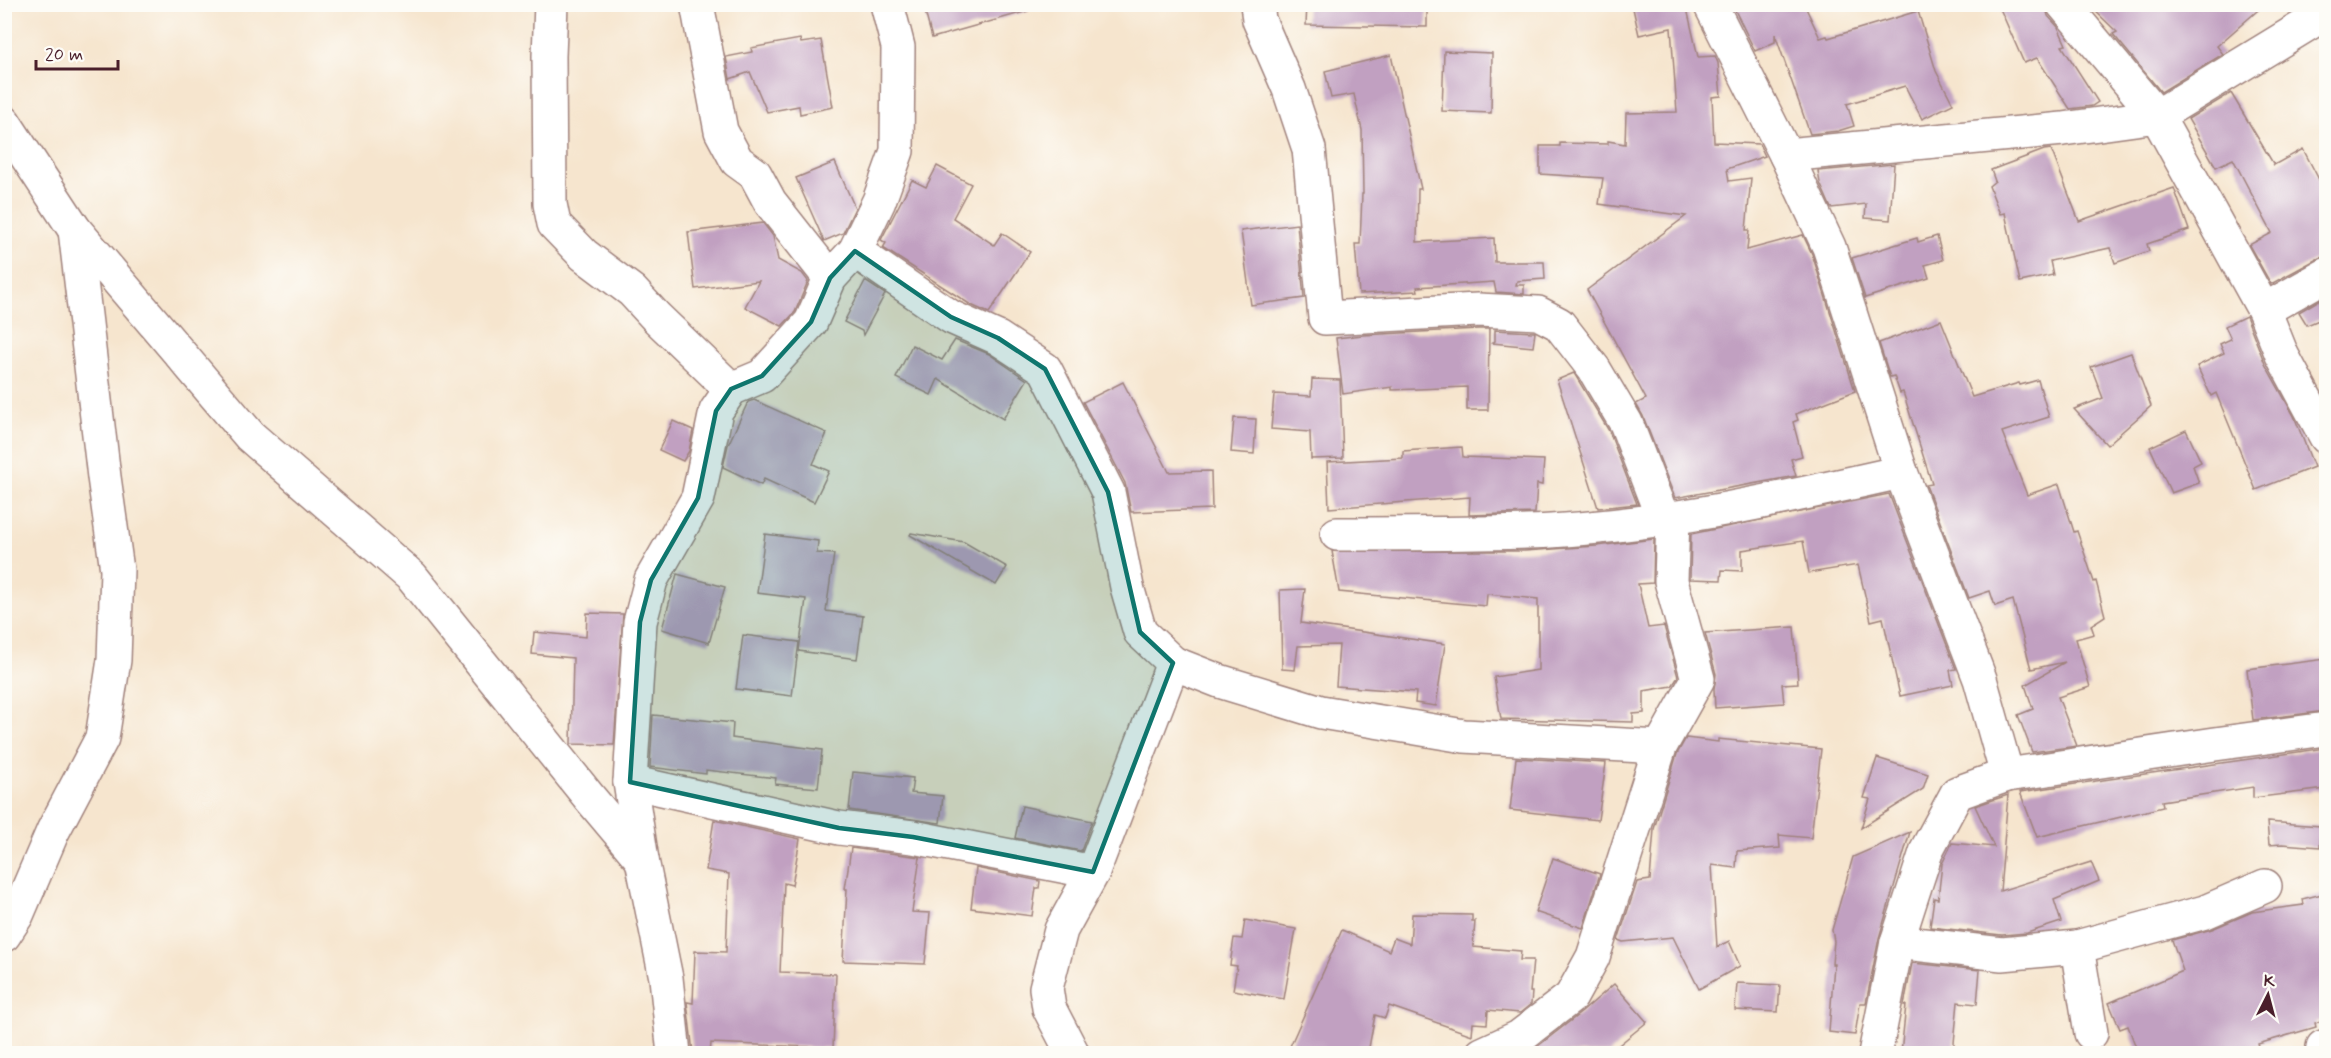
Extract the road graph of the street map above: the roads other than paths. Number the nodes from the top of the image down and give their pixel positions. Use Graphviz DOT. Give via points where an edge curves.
graph roads {
  1 [pos="551,4"];
  2 [pos="697,4"];
  3 [pos="887,4"];
  4 [pos="1257,4"];
  5 [pos="1710,4"];
  6 [pos="2063,4"];
  7 [pos="2326,13"];
  8 [pos="2157,116"];
  9 [pos="4,122"];
  10 [pos="1786,155"];
  11 [pos="75,230"];
  12 [pos="855,251"];
  13 [pos="2326,275"];
  14 [pos="830,278"];
  15 [pos="2264,310"];
  16 [pos="731,389"];
  17 [pos="2326,437"];
  18 [pos="1901,472"];
  19 [pos="1668,518"];
  20 [pos="1337,534"];
  21 [pos="1173,663"];
  22 [pos="2326,729"];
  23 [pos="1660,747"];
  24 [pos="2007,775"];
  25 [pos="630,782"];
  26 [pos="642,860"];
  27 [pos="1093,872"];
  28 [pos="2265,886"];
  29 [pos="4,935"];
  30 [pos="1897,942"];
  31 [pos="2077,947"];
  32 [pos="2091,1033"];
  33 [pos="1520,1045"];
  34 [pos="674,1053"];
  35 [pos="1073,1053"];
  36 [pos="1482,1053"];
  37 [pos="1875,1053"];
  1 -- 16 [label="street" via="550,193 554,224 584,255 632,291"];
  2 -- 14 [label="street" via="721,131 737,161 754,174 770,202"];
  3 -- 12 [label="street" via="898,47 897,151"];
  4 -- 19 [label="street" via="1259,20 1289,89 1309,149 1325,318 1478,310 1538,313 1559,324 1594,369 1626,423"];
  5 -- 10 [label="street"];
  6 -- 8 [label="street"];
  7 -- 8 [label="street"];
  8 -- 10 [label="street" via="2063,129"];
  8 -- 15 [label="street"];
  9 -- 11 [label="street"];
  10 -- 18 [label="street" via="1829,247"];
  11 -- 26 [label="street" via="250,436 412,577"];
  11 -- 29 [label="street" via="117,570 114,660 102,738"];
  12 -- 14 [label="street"];
  12 -- 21 [label="street" via="951,317 998,338 1045,369 1108,492 1140,632"];
  13 -- 15 [label="street"];
  14 -- 16 [label="street" via="811,322 762,376"];
  15 -- 17 [label="street" via="2282,355"];
  16 -- 25 [label="street" via="716,411 698,498 651,580 640,622"];
  18 -- 19 [label="street" via="1775,500"];
  18 -- 24 [label="street" via="1980,679"];
  19 -- 20 [label="street" via="1551,531"];
  19 -- 23 [label="street" via="1671,581 1698,679"];
  21 -- 23 [label="street" via="1321,712 1464,736"];
  21 -- 27 [label="street"];
  22 -- 24 [label="street"];
  23 -- 33 [label="street" via="1593,957 1571,997"];
  24 -- 30 [label="street" via="1957,793 1927,849"];
  25 -- 26 [label="street"];
  25 -- 27 [label="street" via="839,828 913,837"];
  26 -- 34 [label="street" via="666,978"];
  27 -- 35 [label="street" via="1060,930 1046,988 1049,1008"];
  28 -- 31 [label="street" via="2205,912"];
  30 -- 31 [label="street" via="2001,954"];
  30 -- 37 [label="street"];
  31 -- 32 [label="street"];
  33 -- 36 [label="street"];
}
